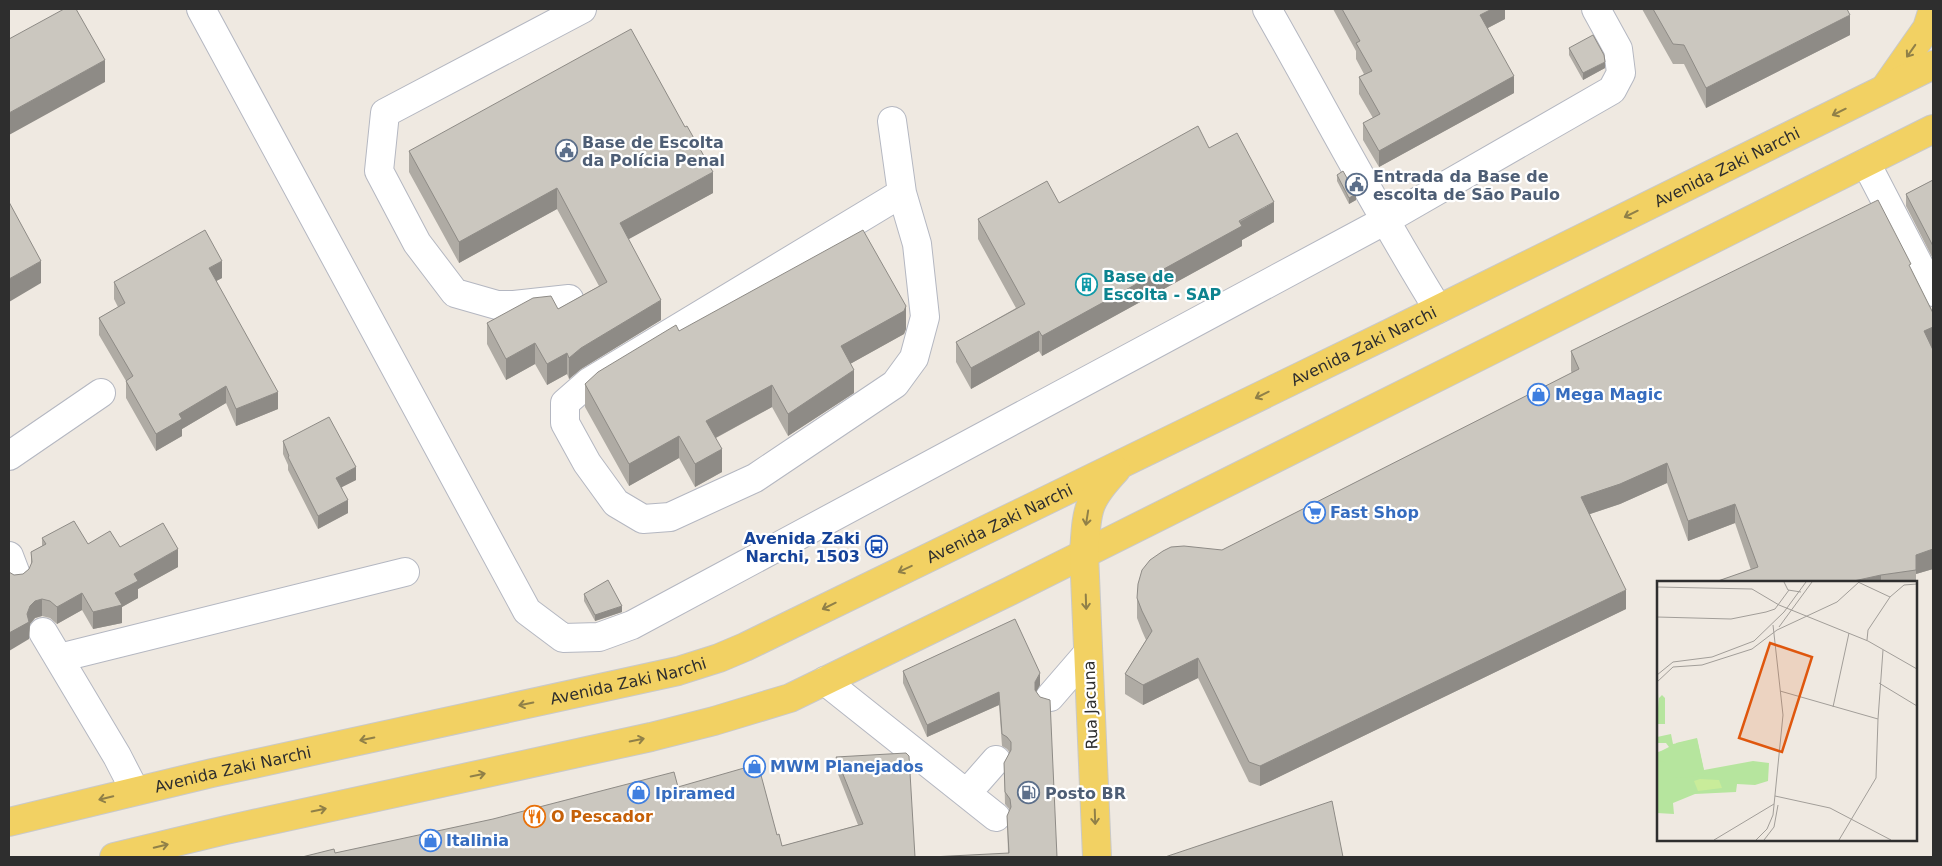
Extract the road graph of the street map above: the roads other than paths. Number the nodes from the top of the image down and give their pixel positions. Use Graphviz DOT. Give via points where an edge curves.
graph roads {
  1 [pos="201,9"];
  2 [pos="582,9"];
  3 [pos="1268,9"];
  4 [pos="1596,9"];
  5 [pos="1933,9"];
  6 [pos="1933,65"];
  7 [pos="1883,90"];
  8 [pos="892,121"];
  9 [pos="1933,129"];
  10 [pos="1866,163"];
  11 [pos="902,193"];
  12 [pos="1384,221"];
  13 [pos="1933,292"];
  14 [pos="569,299"];
  15 [pos="1438,309"];
  16 [pos="101,393"];
  17 [pos="9,456"];
  18 [pos="1122,463"];
  19 [pos="1084,553"];
  20 [pos="405,572"];
  21 [pos="43,632"];
  22 [pos="1088,653"];
  23 [pos="59,658"];
  24 [pos="825,681"];
  25 [pos="1050,697"];
  26 [pos="996,760"];
  27 [pos="135,791"];
  28 [pos="967,794"];
  29 [pos="996,817"];
  30 [pos="9,822"];
  31 [pos="114,857"];
  32 [pos="1097,857"];
  1 -- 12 [label="street" via="527,611 563,638 598,637 632,624"];
  2 -- 14 [label="street" via="385,113 379,170 417,243 456,293 497,305"];
  3 -- 12 [label="street"];
  4 -- 12 [label="street" via="1618,49 1621,73 1612,90"];
  5 -- 7 [label="main road, one-way" via="1927,28"];
  6 -- 7 [label="main road, Avenida Zaki Narchi"];
  7 -- 15 [label="main road, Avenida Zaki Narchi, one-way"];
  8 -- 11 [label="street"];
  9 -- 10 [label="main road"];
  10 -- 13 [label="street"];
  10 -- 19 [label="main road"];
  11 -- 11 [label="street" via="917,244 925,317 914,358 895,384 755,478 670,517 643,519 616,502 587,463 565,423 565,402 589,382"];
  12 -- 15 [label="street"];
  15 -- 18 [label="main road, Avenida Zaki Narchi, one-way"];
  16 -- 17 [label="street"];
  18 -- 19 [label="main road, Rua Jacuna, one-way" via="1098,489 1090,504 1086,516"];
  18 -- 27 [label="main road, Avenida Zaki Narchi, one-way" via="719,658 678,671"];
  19 -- 22 [label="main road, Rua Jacuna, one-way"];
  19 -- 24 [label="main road"];
  20 -- 23 [label="street"];
  21 -- 23 [label="street"];
  22 -- 25 [label="street"];
  22 -- 32 [label="main road, Rua Jacuna, one-way"];
  23 -- 27 [label="street"];
  24 -- 28 [label="street"];
  31 -- 24 [label="main road, one-way" via="651,737 790,698"];
  26 -- 28 [label="street"];
  27 -- 30 [label="main road, Avenida Zaki Narchi, one-way"];
  28 -- 29 [label="street"];
}
